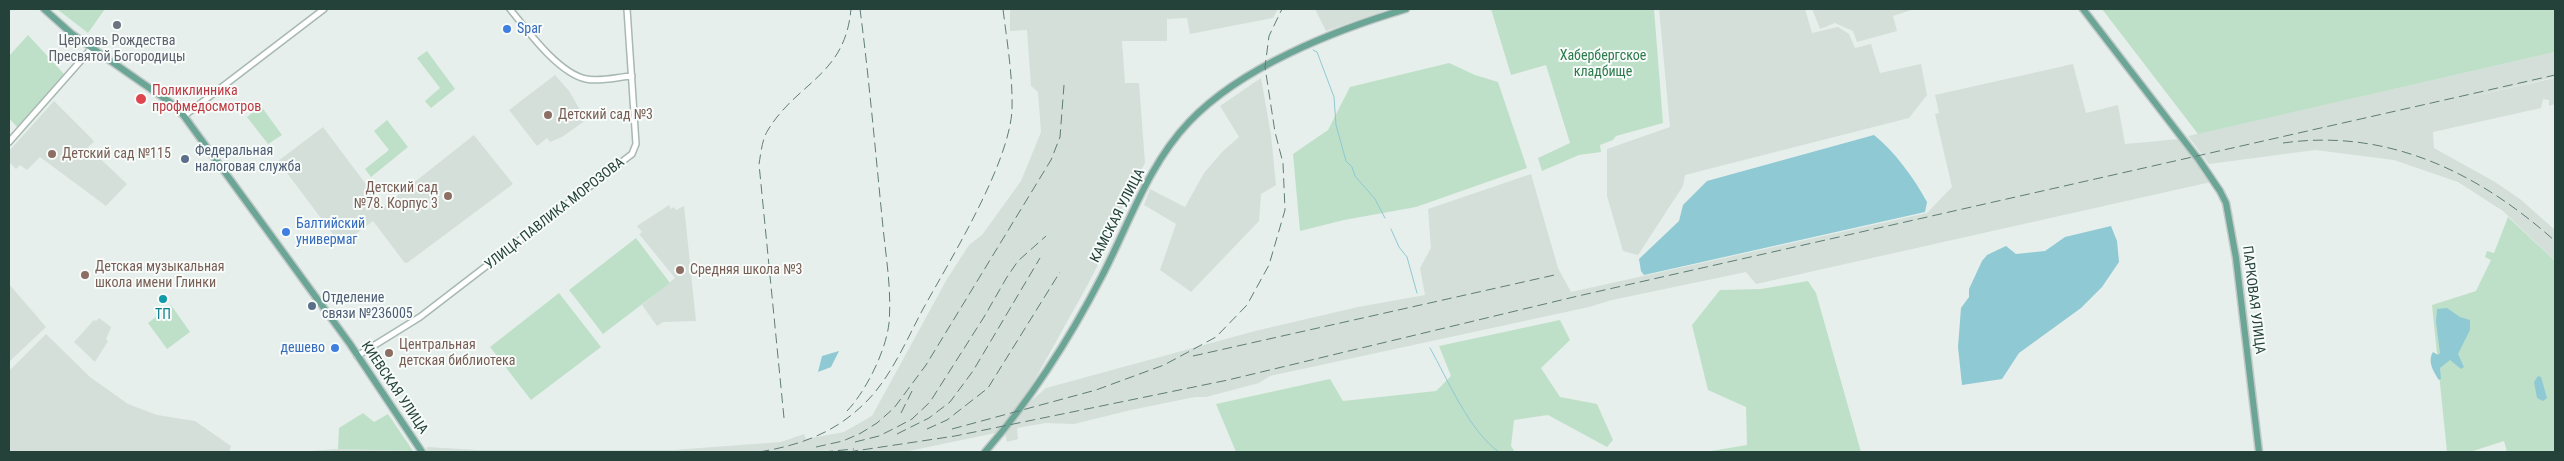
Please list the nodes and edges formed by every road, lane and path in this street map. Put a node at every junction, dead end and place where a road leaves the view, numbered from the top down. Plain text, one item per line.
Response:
1 (44, 9) edge
2 (324, 9) edge
3 (510, 9) edge
4 (627, 9) edge
5 (1406, 9) edge
6 (2083, 9) edge
7 (92, 48) junction
8 (632, 76) junction
9 (184, 116) junction
10 (9, 142) edge
11 (357, 356) junction
12 (422, 452) edge
13 (985, 452) edge
14 (2260, 452) edge

1 - 7 main road, КИЕВСКАЯ УЛИЦА
2 - 9 street
3 - 8 street
4 - 8 street, УЛИЦА ПАВЛИКА МОРОЗОВА
5 - 13 main road, КАМСКАЯ УЛИЦА
6 - 14 main road, ПАРКОВАЯ УЛИЦА
7 - 9 main road, КИЕВСКАЯ УЛИЦА
7 - 10 street
8 - 11 street, УЛИЦА ПАВЛИКА МОРОЗОВА
9 - 11 main road, КИЕВСКАЯ УЛИЦА
11 - 12 main road, КИЕВСКАЯ УЛИЦА

